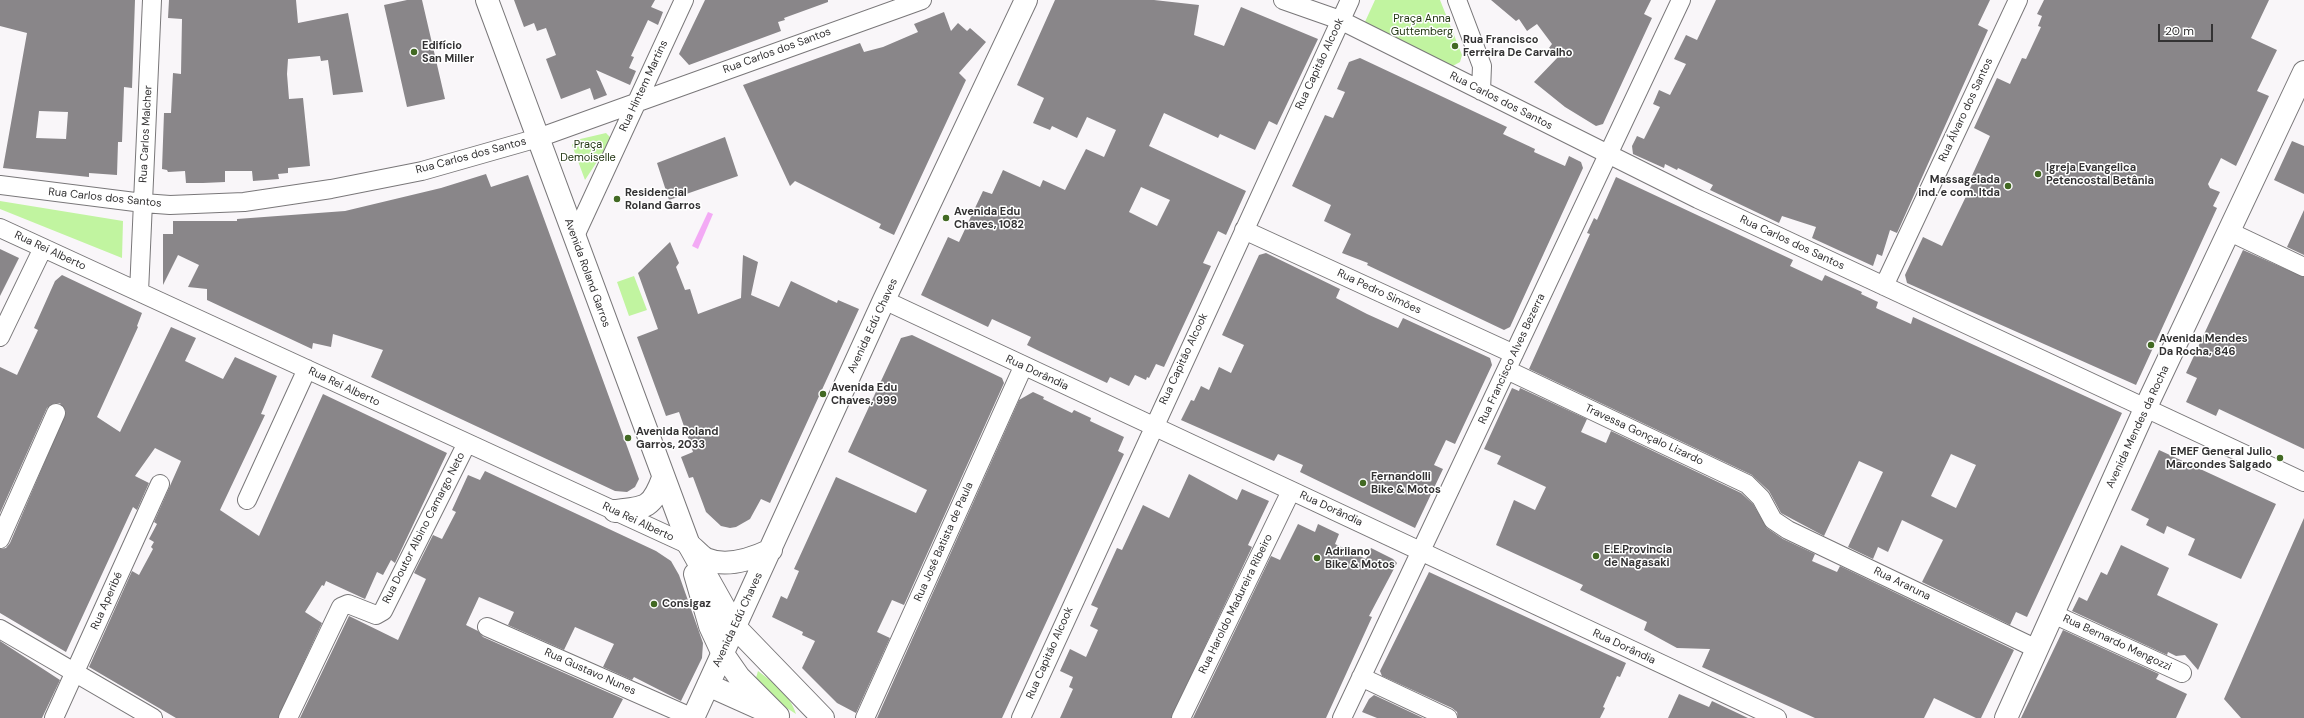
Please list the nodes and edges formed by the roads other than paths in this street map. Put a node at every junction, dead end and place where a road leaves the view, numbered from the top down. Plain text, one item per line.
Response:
1 (152, 0) edge
2 (487, 0) edge
3 (684, 0) edge
4 (922, 0) edge
5 (1026, 0) edge
6 (1283, 0) edge
7 (1350, 0) edge
8 (1457, 0) edge
9 (1681, 0) edge
10 (2018, 0) edge
11 (1340, 20) junction
12 (2304, 72) edge
13 (1481, 91) junction
14 (638, 101) junction
15 (538, 138) junction
16 (1608, 155) junction
17 (0, 185) edge
18 (143, 203) junction
19 (0, 228) edge
20 (1244, 230) junction
21 (2230, 232) junction
22 (574, 238) junction
23 (43, 248) junction
24 (2304, 267) edge
25 (1884, 286) junction
26 (139, 292) junction
27 (884, 300) junction
28 (0, 337) edge
29 (1511, 362) junction
30 (1023, 367) junction
31 (306, 369) junction
32 (2145, 409) junction
33 (56, 413) dead end
34 (1153, 426) junction
35 (467, 443) junction
36 (664, 478) junction
37 (2304, 482) edge
38 (160, 484) dead end
39 (1291, 491) junction
40 (247, 500) dead end
41 (615, 512) junction
42 (1770, 515) joint
43 (0, 539) edge
44 (689, 545) junction
45 (771, 550) junction
46 (1421, 552) junction
47 (2053, 614) junction
48 (487, 627) dead end
49 (735, 627) junction
50 (0, 629) edge
51 (2037, 649) junction
52 (723, 654) junction
53 (75, 673) junction
54 (2182, 673) dead end
55 (1361, 677) junction
56 (708, 685) junction
57 (780, 717) edge
58 (54, 718) edge
59 (153, 718) edge
60 (288, 718) edge
61 (693, 718) edge
62 (823, 718) edge
63 (865, 718) edge
64 (1021, 718) edge
65 (1181, 718) edge
66 (1342, 718) edge
67 (1448, 718) edge
68 (1777, 718) edge
69 (2006, 718) edge

1 - 18 street, Rua Carlos Malcher
2 - 15 street, Avenida Roland Garros
3 - 14 street, Rua Hintem Martins
4 - 14 street, Rua Carlos dos Santos
5 - 27 street, Avenida Edú Chaves
6 - 11 street, Rua Carlos dos Santos
7 - 11 street, Rua Capitão Alcook
8 - 13 street
9 - 16 street, Rua Francisco Alves Bezerra
10 - 25 street, Rua Álvaro dos Santos
11 - 13 street, Rua Carlos dos Santos
11 - 20 street, Rua Capitão Alcook
12 - 21 street, Avenida Mendes da Rocha
13 - 16 street, Rua Carlos dos Santos
14 - 15 street, Rua Carlos dos Santos
14 - 22 street, Rua Hintem Martins
15 - 18 street, Rua Carlos dos Santos
15 - 22 street, Avenida Roland Garros
16 - 25 street, Rua Carlos dos Santos
16 - 29 street, Rua Francisco Alves Bezerra
17 - 18 street, Rua Carlos dos Santos
18 - 26 street, Rua Carlos Malcher
19 - 23 street, Rua Rei Alberto
20 - 29 street, Rua Pedro Simões
20 - 34 street, Rua Capitão Alcook
21 - 24 street
21 - 32 street, Avenida Mendes da Rocha
22 - 36 street, Avenida Roland Garros
23 - 26 street, Rua Rei Alberto
23 - 28 street
25 - 32 street, Rua Carlos dos Santos
26 - 31 street, Rua Rei Alberto
27 - 30 street, Rua Dorândia
27 - 45 street, Avenida Edú Chaves
29 - 42 street, Travessa Gonçalo Lizardo
29 - 46 street, Rua Francisco Alves Bezerra
30 - 34 street, Rua Dorândia
30 - 63 street, Rua José Batista de Paula
31 - 35 street, Rua Rei Alberto
31 - 40 street
32 - 37 street, Rua Carlos dos Santos
32 - 47 street, Avenida Mendes da Rocha
33 - 43 street
34 - 39 street, Rua Dorândia
34 - 64 street, Rua Capitão Alcook
35 - 41 street, Rua Rei Alberto
35 - 60 street, Rua Doutor Albino Camargo Neto
36 - 41 street
36 - 44 street, Avenida Roland Garros
38 - 53 street, Rua Aperibé
39 - 46 street, Rua Dorândia
39 - 65 street, Rua Haroldo Madureira Ribeiro
41 - 44 street, Rua Rei Alberto
42 - 51 street, Rua Araruna
44 - 45 street
44 - 49 street, Avenida Roland Garros
44 - 52 street, Avenida Roland Garros
45 - 49 street, Avenida Edú Chaves
46 - 55 street, Rua Francisco Alves Bezerra
46 - 68 street, Rua Dorândia
47 - 51 street, Avenida Mendes da Rocha
47 - 54 street, Rua Bernardo Mengozzi
48 - 61 street, Rua Gustavo Nunes
49 - 52 street, Avenida Edú Chaves
49 - 62 street, Avenida Roland Garros
50 - 53 street
51 - 69 street, Avenida Mendes da Rocha
52 - 56 street, Avenida Edú Chaves
52 - 57 street, Avenida Roland Garros
53 - 58 street, Rua Aperibé
53 - 59 street
55 - 66 street, Rua Francisco Alves Bezerra
55 - 67 street
56 - 57 street
56 - 61 street, Avenida Edú Chaves

